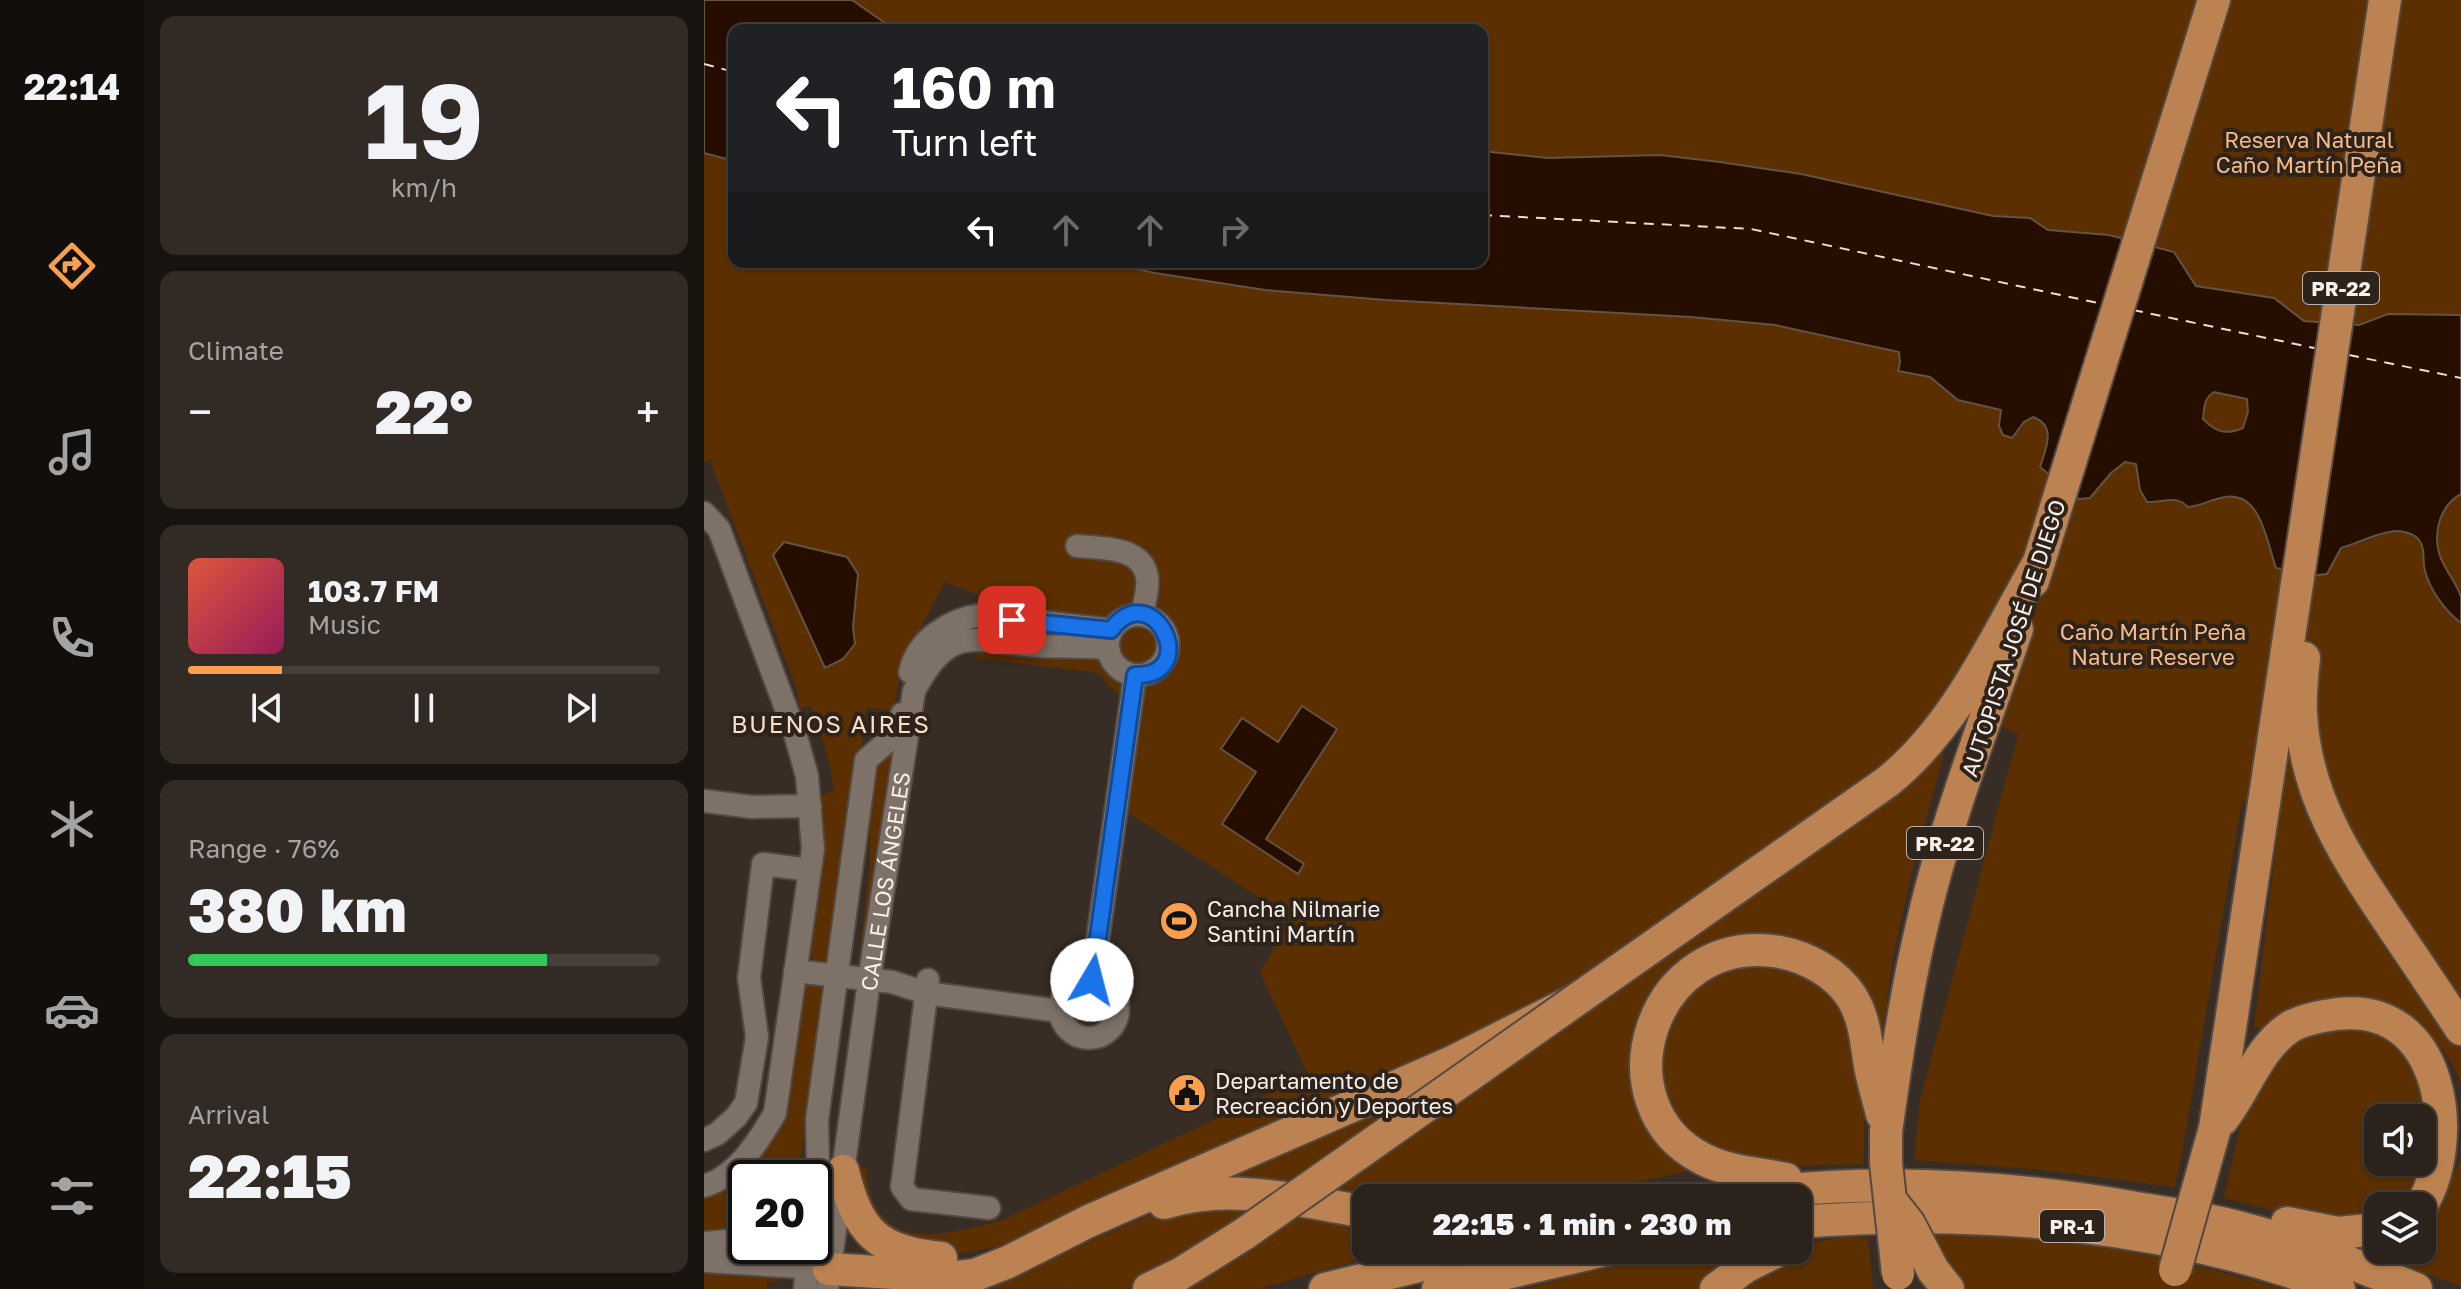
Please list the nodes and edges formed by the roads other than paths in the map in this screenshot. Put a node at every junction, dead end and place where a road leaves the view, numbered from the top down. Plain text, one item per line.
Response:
1 (2214, 0) edge
2 (2385, 0) edge
3 (705, 515) edge
4 (1077, 546) dead end
5 (2041, 556) junction
6 (2297, 575) junction
7 (1142, 615) junction
8 (1110, 641) junction
9 (1135, 675) junction
10 (704, 801) edge
11 (810, 806) junction
12 (810, 870) junction
13 (795, 971) junction
14 (838, 976) junction
15 (1092, 980) junction
16 (880, 982) junction
17 (927, 987) junction
18 (1579, 998) junction
19 (1060, 1006) junction
20 (2461, 1029) edge
21 (817, 1120) junction
22 (2215, 1128) junction
23 (1886, 1132) junction
24 (704, 1140) edge
25 (807, 1160) edge
26 (818, 1160) edge
27 (843, 1171) junction
28 (1796, 1184) edge
29 (704, 1186) edge
30 (1812, 1188) edge
31 (2434, 1192) edge
32 (1890, 1200) junction
33 (989, 1208) dead end
34 (1352, 1210) edge
35 (1861, 1217) junction
36 (1812, 1221) edge
37 (2237, 1227) junction
38 (2364, 1230) edge
39 (1812, 1235) edge
40 (728, 1241) edge
41 (704, 1243) edge
42 (704, 1261) edge
43 (1008, 1262) junction
44 (1427, 1264) edge
45 (1545, 1264) edge
46 (1751, 1264) edge
47 (815, 1272) edge
48 (1940, 1279) edge
49 (1900, 1282) edge
50 (2170, 1283) edge
51 (1149, 1289) edge
52 (1325, 1289) edge
53 (1438, 1289) edge
54 (1716, 1289) edge
55 (2339, 1289) edge
56 (2416, 1289) edge

1 - 5 highway, AUTOPISTA JOSÉ DE DIEGO / PR-22
2 - 6 highway, PR-22
3 - 11 street
4 - 7 street
5 - 18 highway
5 - 23 highway, AUTOPISTA JOSÉ DE DIEGO / PR-22
6 - 20 highway
6 - 22 highway, PR-22
7 - 8 street
7 - 9 street
8 - 9 street
8 - 14 street, CALLE LOS ÁNGELES
8 - 16 street, CALLE LOS ÁNGELES
9 - 15 street
10 - 11 street
11 - 12 street
12 - 13 street
12 - 24 street
13 - 14 street
13 - 29 street
14 - 16 street
14 - 21 street, CALLE LOS ÁNGELES
15 - 19 street
15 - 19 street
16 - 17 street
16 - 27 street, CALLE LOS ÁNGELES
17 - 19 street
17 - 33 street
18 - 43 highway, bridge
18 - 51 highway, bridge
21 - 25 street
21 - 26 street, CALLE LOS ÁNGELES
22 - 31 highway
22 - 50 highway, PR-22, bridge
23 - 28 highway
23 - 32 highway, AUTOPISTA JOSÉ DE DIEGO / PR-22, bridge
27 - 43 highway
27 - 47 street, CALLE LOS ÁNGELES
30 - 37 highway, PR-1
32 - 48 highway, bridge
32 - 49 highway, AUTOPISTA JOSÉ DE DIEGO / PR-22, bridge
34 - 43 highway
35 - 36 highway, PR-1
35 - 39 highway
35 - 55 highway, PR-1
37 - 38 highway
37 - 56 highway, PR-1
40 - 41 street
42 - 47 street
43 - 47 highway
44 - 52 highway
45 - 53 highway
46 - 54 highway

